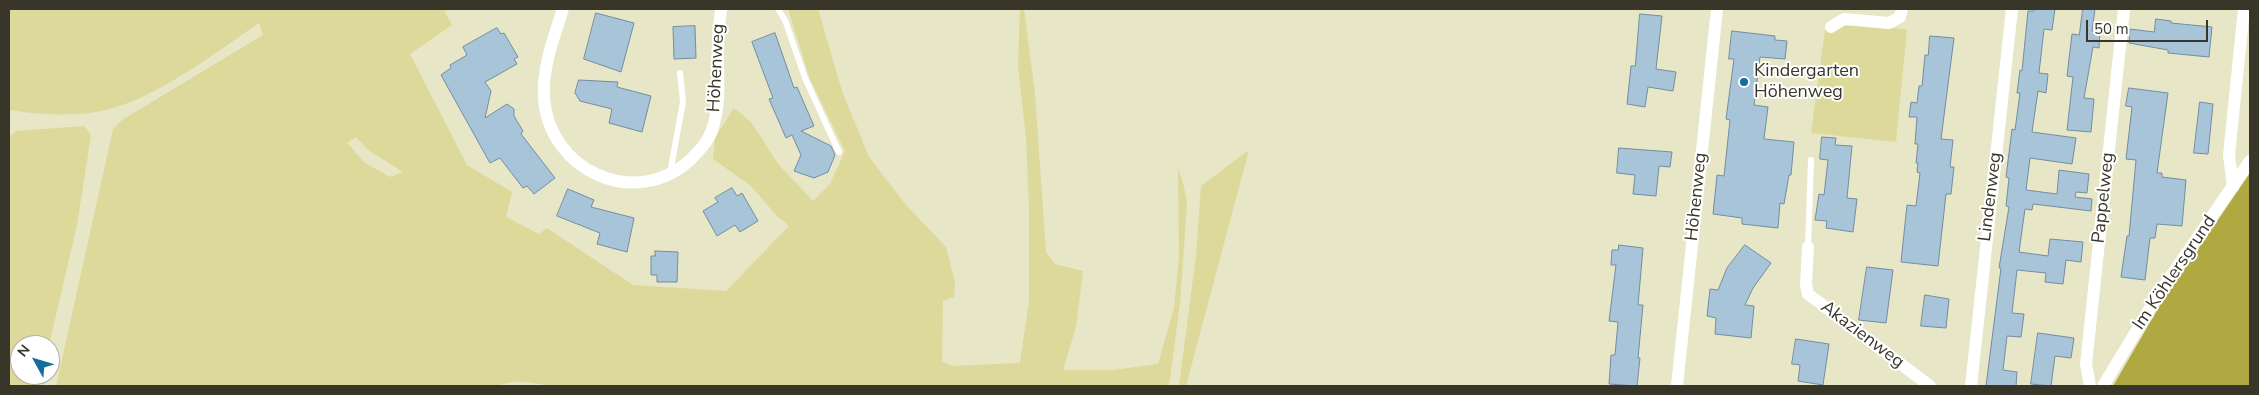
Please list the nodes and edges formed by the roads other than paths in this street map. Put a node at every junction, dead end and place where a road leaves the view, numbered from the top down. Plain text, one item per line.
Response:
1 (563, 9) edge
2 (720, 9) edge
3 (778, 9) edge
4 (1717, 9) edge
5 (1902, 9) edge
6 (2012, 9) edge
7 (2124, 9) edge
8 (2244, 9) edge
9 (1831, 27) dead end
10 (680, 73) dead end
11 (839, 152) dead end
12 (1811, 160) dead end
13 (2250, 161) edge
14 (670, 174) junction
15 (2233, 186) junction
16 (1808, 247) joint
17 (1677, 386) edge
18 (1930, 386) edge
19 (1972, 386) edge
20 (2090, 386) edge
21 (2103, 386) edge

1 - 14 street, Höhenweg
2 - 14 street, Höhenweg
3 - 11 lane
4 - 17 street, Höhenweg
5 - 9 street
6 - 19 street, Lindenweg
7 - 20 street, Pappelweg
8 - 15 street
10 - 14 lane
12 - 16 lane
13 - 15 street, Im Köhlersgrund
15 - 21 street, Im Köhlersgrund
16 - 18 street, Akazienweg

